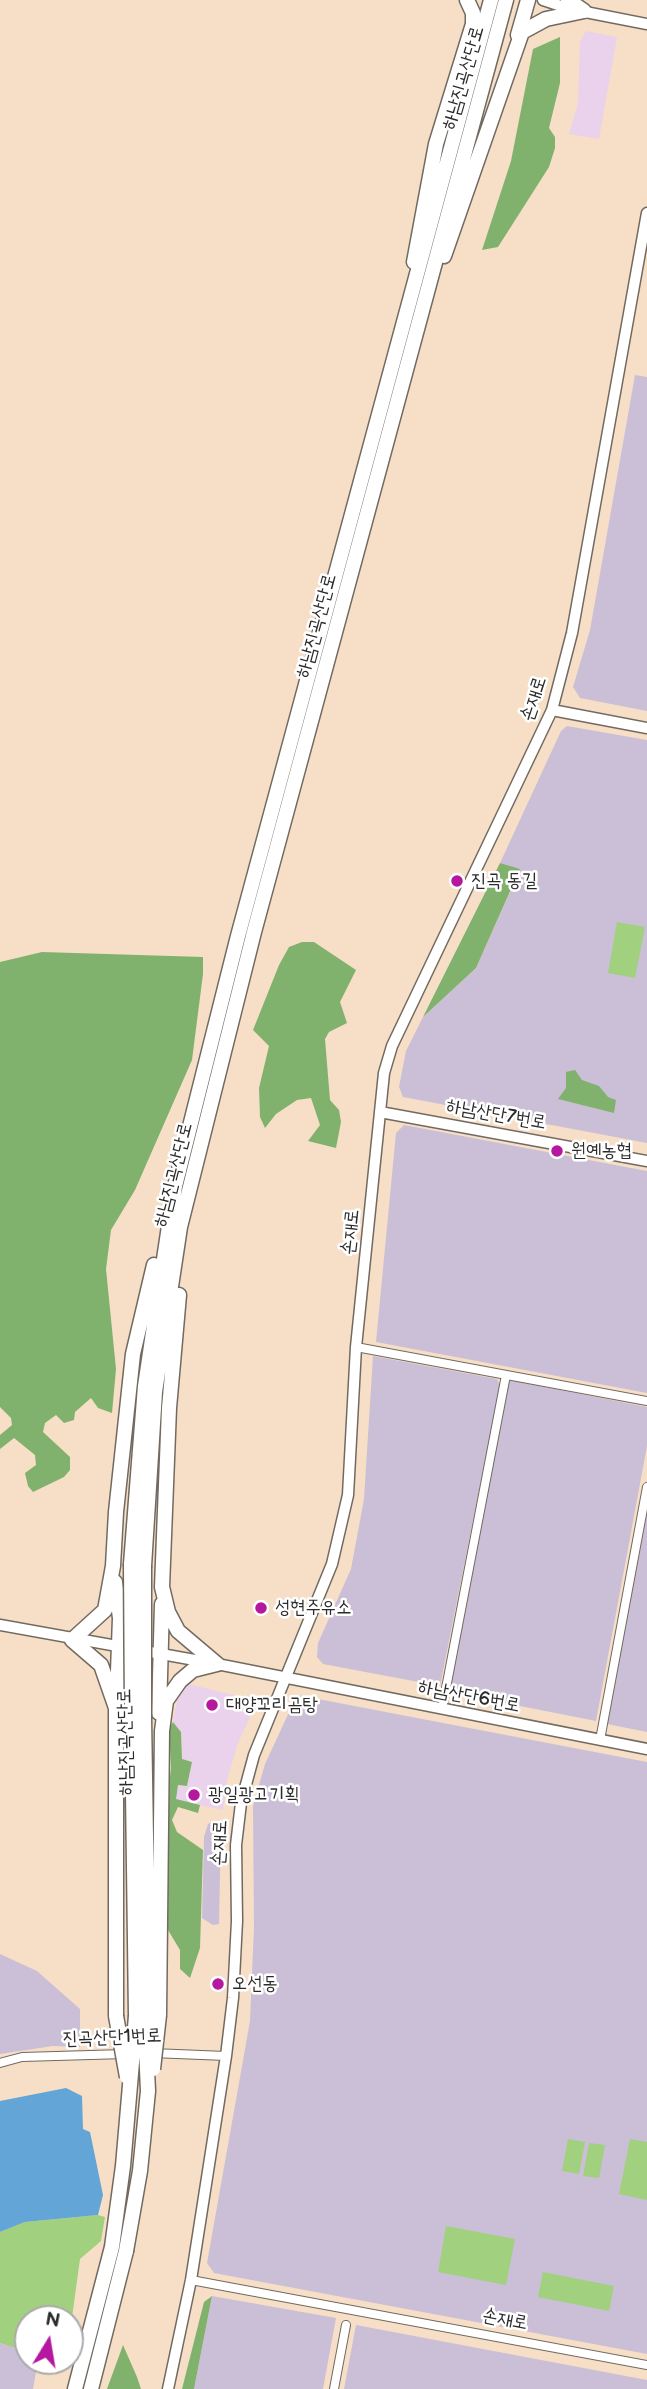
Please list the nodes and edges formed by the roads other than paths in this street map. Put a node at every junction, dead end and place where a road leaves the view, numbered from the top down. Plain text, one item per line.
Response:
1 (467, 0) edge
2 (477, 0) edge
3 (491, 0) edge
4 (506, 0) edge
5 (528, 0) edge
6 (543, 0) edge
7 (568, 0) edge
8 (584, 11) junction
9 (473, 24) junction
10 (647, 24) edge
11 (484, 54) junction
12 (514, 54) junction
13 (647, 213) edge
14 (407, 345) junction
15 (552, 710) junction
16 (304, 721) junction
17 (647, 728) edge
18 (380, 1112) junction
19 (647, 1161) edge
20 (175, 1186) junction
21 (191, 1186) junction
22 (356, 1347) junction
23 (506, 1375) junction
24 (647, 1401) edge
25 (647, 1487) edge
26 (137, 1565) junction
27 (113, 1566) junction
28 (162, 1587) junction
29 (0, 1625) edge
30 (72, 1640) junction
31 (119, 1648) junction
32 (162, 1656) junction
33 (217, 1664) junction
34 (285, 1679) junction
35 (116, 1708) junction
36 (442, 1709) junction
37 (162, 1731) junction
38 (600, 1740) junction
39 (647, 1749) edge
40 (148, 2015) junction
41 (226, 2056) junction
42 (0, 2063) edge
43 (129, 2089) junction
44 (119, 2249) junction
45 (191, 2280) junction
46 (346, 2325) dead end
47 (647, 2365) edge
48 (75, 2389) edge
49 (91, 2389) edge
50 (168, 2389) edge
51 (334, 2389) edge

1 - 9 highway
2 - 9 highway
3 - 11 highway, 하남진곡산단로
4 - 11 highway, 하남진곡산단로
5 - 12 highway
6 - 8 main road
7 - 8 highway
8 - 10 main road
8 - 12 highway
9 - 14 highway
11 - 14 highway
12 - 14 highway
13 - 15 main road, 손재로
14 - 16 highway, 하남진곡산단로
15 - 17 main road
15 - 18 main road, 손재로
16 - 20 highway, 하남진곡산단로
16 - 21 highway, 하남진곡산단로
18 - 19 main road, 하남산단7번로
18 - 22 main road, 손재로
20 - 26 highway, 하남진곡산단로
20 - 27 highway
21 - 26 highway, 하남진곡산단로
21 - 28 highway
22 - 23 street
22 - 34 main road, 손재로
23 - 24 street
23 - 36 street
25 - 38 street
26 - 40 highway, 하남진곡산단로, bridge
27 - 30 highway
27 - 31 highway
28 - 32 highway
28 - 33 highway
29 - 30 main road, 하남산단6번로
30 - 31 main road, 하남산단6번로
30 - 35 highway
31 - 32 main road, 하남산단6번로
31 - 35 highway
32 - 33 main road, 하남산단6번로
32 - 37 highway
33 - 34 main road, 하남산단6번로
33 - 37 highway
34 - 36 main road, 하남산단6번로
34 - 41 main road, 손재로
35 - 43 highway, bridge
36 - 38 main road, 하남산단6번로
37 - 40 highway
38 - 39 main road, 하남산단6번로
40 - 43 highway, 하남진곡산단로, bridge
40 - 44 highway, 하남진곡산단로, bridge
41 - 42 street, 진곡산단1번로
41 - 45 main road, 손재로
43 - 44 highway, 하남진곡산단로, bridge
44 - 48 highway, 하남진곡산단로
44 - 49 highway, 하남진곡산단로
45 - 47 street, 손재로
45 - 50 main road, 손재로
46 - 51 street

